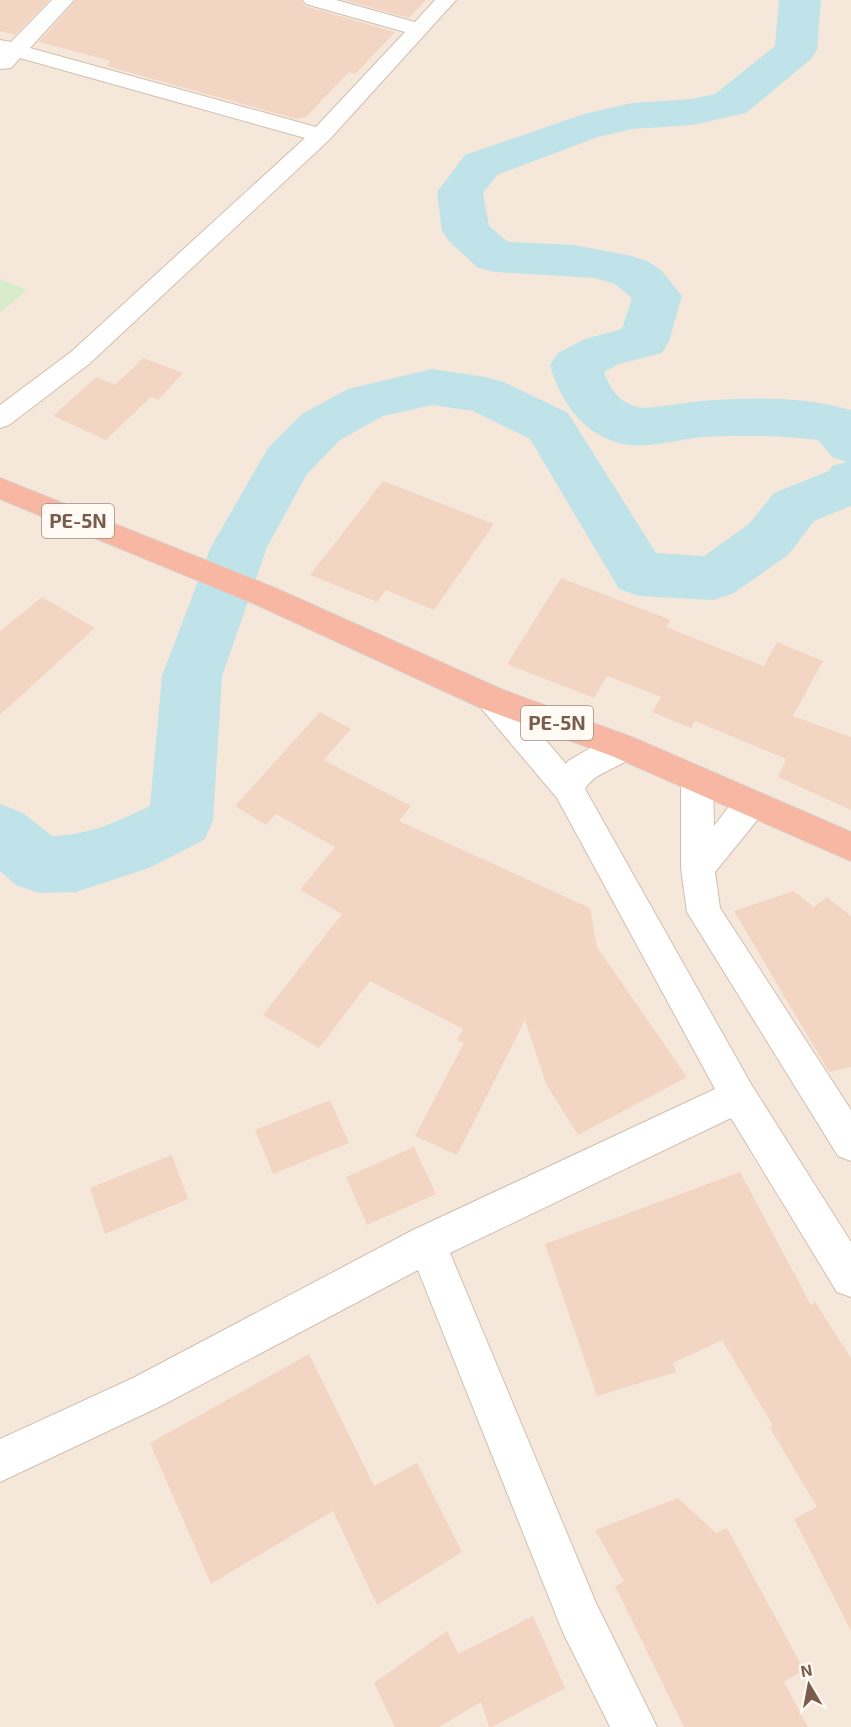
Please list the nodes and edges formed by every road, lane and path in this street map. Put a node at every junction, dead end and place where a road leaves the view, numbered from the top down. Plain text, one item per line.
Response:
1 (64, 0) edge
2 (313, 0) edge
3 (446, 0) edge
4 (418, 29) junction
5 (5, 54) edge
6 (321, 135) junction
7 (0, 419) edge
8 (0, 488) edge
9 (492, 699) junction
10 (623, 747) junction
11 (697, 780) junction
12 (568, 789) junction
13 (752, 804) junction
14 (851, 847) edge
15 (698, 868) junction
16 (738, 1096) junction
17 (851, 1143) edge
18 (427, 1244) junction
19 (851, 1278) edge
20 (0, 1461) edge
21 (634, 1727) edge

1 - 5 street
2 - 4 street
3 - 4 street
4 - 6 street
5 - 6 street
6 - 7 street
8 - 9 highway, PE-5N
9 - 10 highway, PE-5N
9 - 12 street
10 - 11 highway, PE-5N
10 - 12 street
11 - 13 highway, PE-5N
11 - 15 street
12 - 16 street
13 - 14 highway, PE-5N
13 - 15 street
15 - 17 street
16 - 18 street
16 - 19 street
18 - 20 street
18 - 21 street

